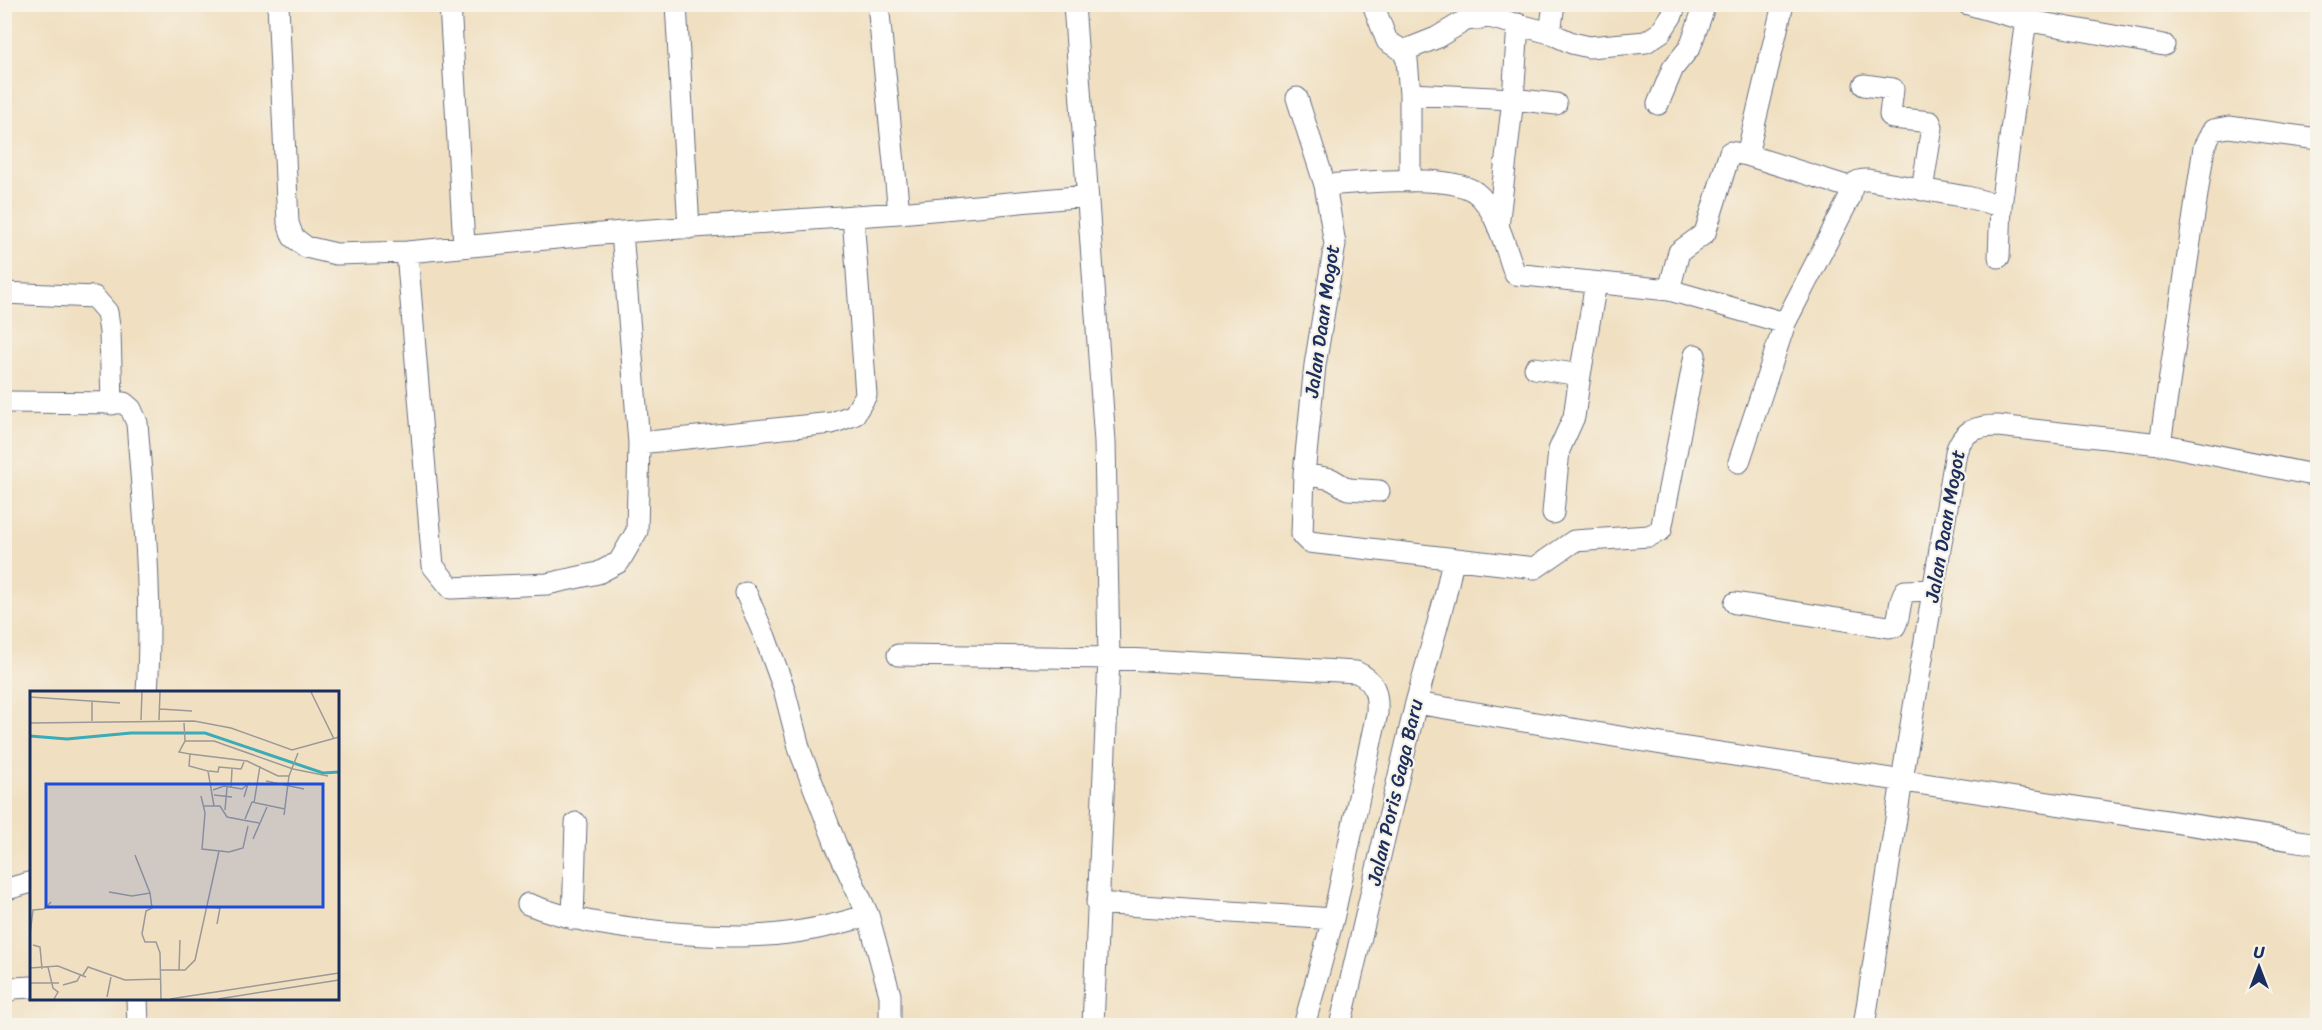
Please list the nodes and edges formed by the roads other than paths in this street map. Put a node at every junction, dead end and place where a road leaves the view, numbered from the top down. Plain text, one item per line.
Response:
1 (278, 4) edge
2 (450, 4) edge
3 (676, 4) edge
4 (878, 4) edge
5 (1074, 4) edge
6 (1373, 4) edge
7 (1554, 4) edge
8 (1676, 4) edge
9 (1700, 4) edge
10 (1783, 4) edge
11 (1968, 4) edge
12 (2026, 12) edge
13 (1518, 24) junction
14 (1550, 33) junction
15 (2164, 45) dead end
16 (1403, 51) junction
17 (1864, 85) dead end
18 (1410, 94) junction
19 (1297, 98) dead end
20 (1513, 99) junction
21 (1556, 104) dead end
22 (1658, 104) dead end
23 (2318, 138) edge
24 (1747, 156) junction
25 (1410, 181) junction
26 (1325, 185) junction
27 (1852, 188) junction
28 (1922, 190) junction
29 (1087, 196) junction
30 (2001, 206) junction
31 (898, 213) junction
32 (853, 216) junction
33 (689, 228) junction
34 (1498, 229) junction
35 (622, 232) junction
36 (465, 246) junction
37 (407, 252) junction
38 (1999, 257) dead end
39 (1596, 283) junction
40 (1669, 290) junction
41 (4, 293) edge
42 (1785, 323) junction
43 (1695, 355) dead end
44 (1535, 368) dead end
45 (1580, 375) junction
46 (4, 402) edge
47 (112, 404) junction
48 (639, 443) junction
49 (2160, 444) junction
50 (1739, 462) dead end
51 (2315, 469) edge
52 (1304, 474) junction
53 (1379, 491) dead end
54 (1553, 513) dead end
55 (1453, 560) junction
56 (1933, 590) junction
57 (746, 593) dead end
58 (1735, 603) dead end
59 (898, 655) dead end
60 (1108, 658) junction
61 (147, 691) edge
62 (1416, 703) junction
63 (1902, 780) junction
64 (576, 823) dead end
65 (2318, 844) edge
66 (30, 883) edge
67 (4, 890) edge
68 (1097, 903) junction
69 (528, 904) dead end
70 (868, 915) junction
71 (573, 919) junction
72 (1333, 919) junction
73 (30, 987) edge
74 (4, 994) edge
75 (138, 1000) edge
76 (138, 1026) edge
77 (890, 1026) edge
78 (1093, 1026) edge
79 (1304, 1026) edge
80 (1340, 1026) edge
81 (1864, 1026) edge

1 - 37 street
2 - 36 street
3 - 33 street
4 - 31 street
5 - 29 street
6 - 16 street
7 - 14 street
8 - 14 street
9 - 22 street
10 - 24 street
11 - 12 street
12 - 15 street
12 - 30 street
13 - 14 street
13 - 16 street
13 - 20 street
16 - 18 street
17 - 28 street
18 - 20 street
18 - 25 street
19 - 26 street, Jalan Daan Mogot
20 - 21 street
20 - 34 street
23 - 49 street
24 - 27 street
24 - 40 street
25 - 26 street
25 - 34 street
26 - 52 street, Jalan Daan Mogot
27 - 28 street
27 - 42 street
28 - 30 street
29 - 31 street
29 - 60 street
30 - 38 street
31 - 32 street
32 - 33 street
32 - 48 street
33 - 35 street
34 - 39 street
35 - 36 street
35 - 48 street
36 - 37 street
37 - 48 street
39 - 40 street
39 - 45 street
40 - 42 street
41 - 47 street
42 - 50 street
43 - 55 street, Jalan Daan Mogot
44 - 45 street
45 - 54 street
46 - 47 street
47 - 61 street
49 - 51 street, Jalan Daan Mogot
49 - 56 street, Jalan Daan Mogot
52 - 53 street
52 - 55 street, Jalan Daan Mogot
55 - 62 street, Jalan Poris Gaga Baru
56 - 58 street
56 - 63 street, Jalan Daan Mogot
57 - 70 street
59 - 60 street
60 - 68 street
60 - 72 street
62 - 63 street
62 - 80 street, Jalan Poris Gaga Baru
63 - 65 street
63 - 81 street, Jalan Daan Mogot
64 - 71 street
66 - 67 street
68 - 72 street
68 - 78 street
69 - 71 street
70 - 71 street
70 - 77 street
72 - 79 street
73 - 74 street
75 - 76 street

